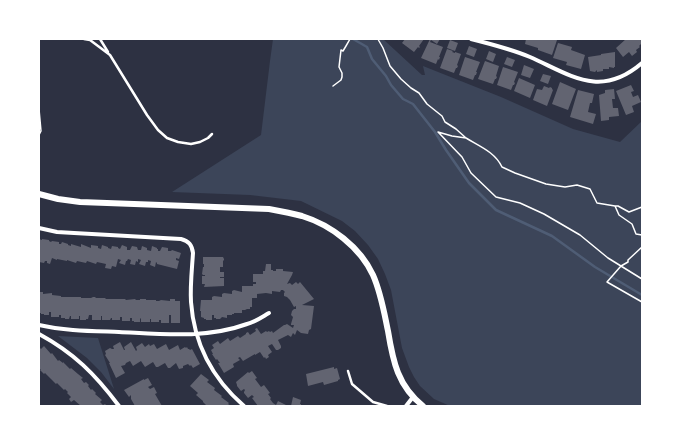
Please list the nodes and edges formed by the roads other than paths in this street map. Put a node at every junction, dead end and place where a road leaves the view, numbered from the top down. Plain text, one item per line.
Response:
1 (84, 39) edge
2 (100, 39) edge
3 (471, 39) edge
4 (110, 55) junction
5 (642, 63) edge
6 (212, 134) dead end
7 (39, 194) edge
8 (39, 228) edge
9 (269, 313) dead end
10 (39, 326) edge
11 (197, 333) junction
12 (39, 334) edge
13 (348, 371) dead end
14 (414, 397) junction
15 (119, 406) edge
16 (244, 406) edge
17 (387, 406) edge
18 (406, 406) edge
19 (423, 406) edge

1 - 4 lane
2 - 4 lane
3 - 5 street
4 - 6 lane
7 - 14 main road
8 - 11 street
9 - 11 street
10 - 11 street
11 - 16 street
12 - 15 street
13 - 17 lane
14 - 18 street
14 - 19 main road

